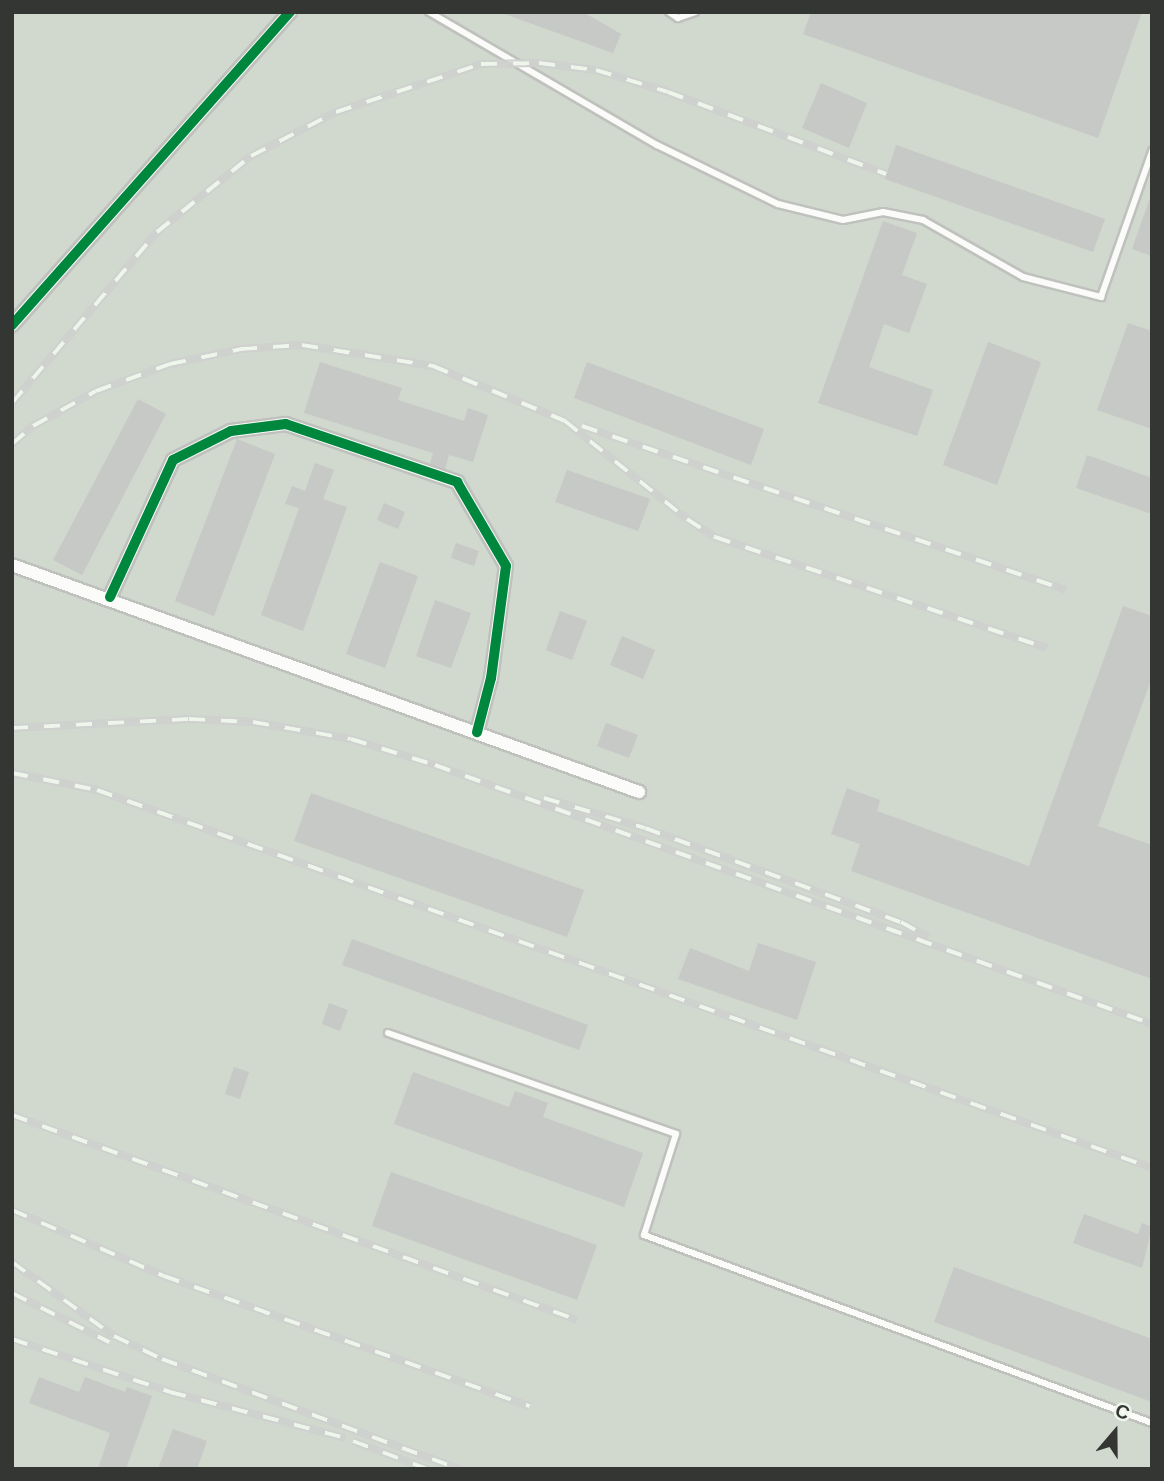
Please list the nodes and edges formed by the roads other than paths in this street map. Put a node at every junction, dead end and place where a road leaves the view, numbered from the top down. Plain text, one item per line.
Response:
1 (290, 12) edge
2 (429, 12) edge
3 (669, 12) edge
4 (695, 12) edge
5 (1152, 151) edge
6 (12, 325) edge
7 (12, 565) edge
8 (110, 597) junction
9 (477, 732) junction
10 (639, 792) dead end
11 (388, 1033) dead end
12 (1152, 1423) edge

1 - 6 street
2 - 5 lane
3 - 4 lane
7 - 8 street
8 - 9 street
8 - 9 street
9 - 10 street
11 - 12 lane

